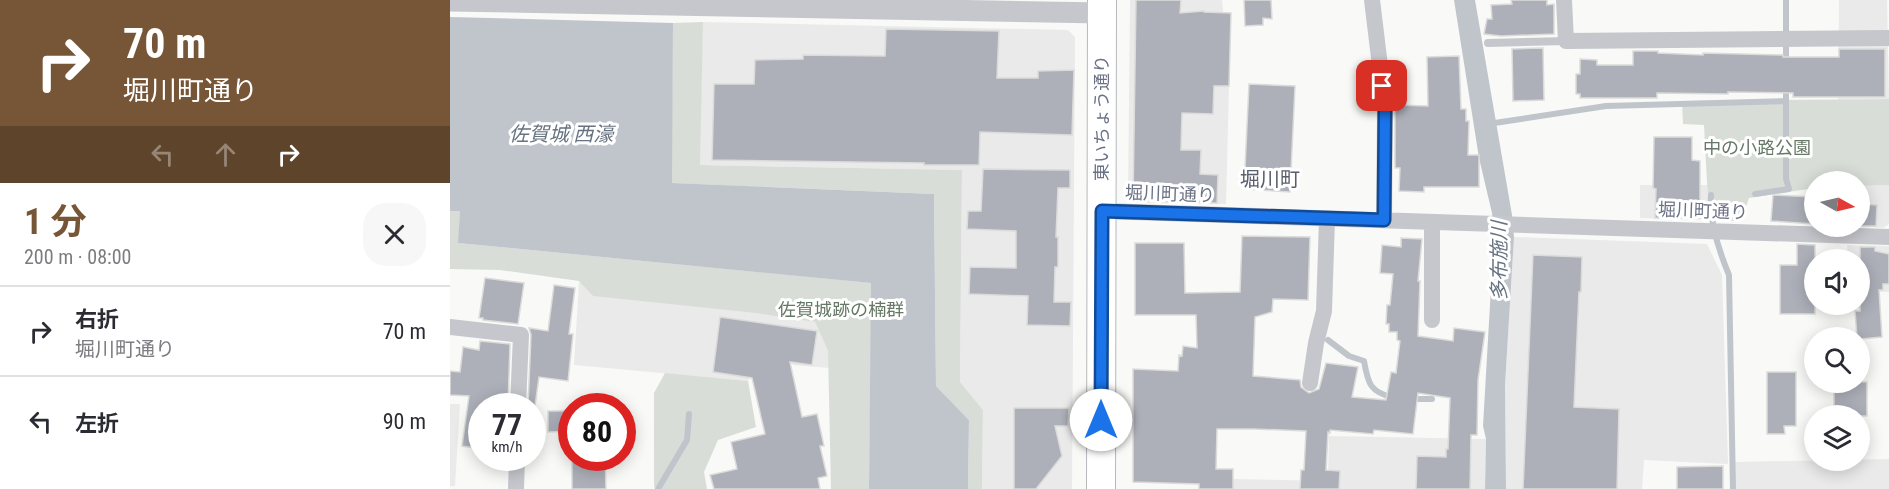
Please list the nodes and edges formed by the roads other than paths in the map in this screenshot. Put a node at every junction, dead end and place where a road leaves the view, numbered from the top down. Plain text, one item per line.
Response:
1 (1372, 0) edge
2 (1564, 0) edge
3 (450, 1) edge
4 (851, 4) edge
5 (920, 5) edge
6 (1102, 6) edge
7 (1889, 39) edge
8 (1566, 41) junction
9 (1488, 43) dead end
10 (1102, 211) junction
11 (1327, 219) junction
12 (1384, 220) junction
13 (1432, 222) junction
14 (1889, 237) edge
15 (1432, 320) dead end
16 (450, 327) edge
17 (1311, 383) dead end
18 (519, 393) edge
19 (517, 471) edge
20 (516, 489) edge
21 (1101, 489) edge

1 - 12 street
2 - 8 street
3 - 4 street
4 - 5 street
5 - 6 street
6 - 10 highway, 東いちょう通り
7 - 8 street
8 - 9 lane
10 - 11 street, 堀川町通り
10 - 21 highway, 東いちょう通り
11 - 12 street, 堀川町通り
11 - 17 street
12 - 13 street, 堀川町通り
13 - 14 street, 堀川町通り
13 - 15 street
16 - 18 street
19 - 20 street

